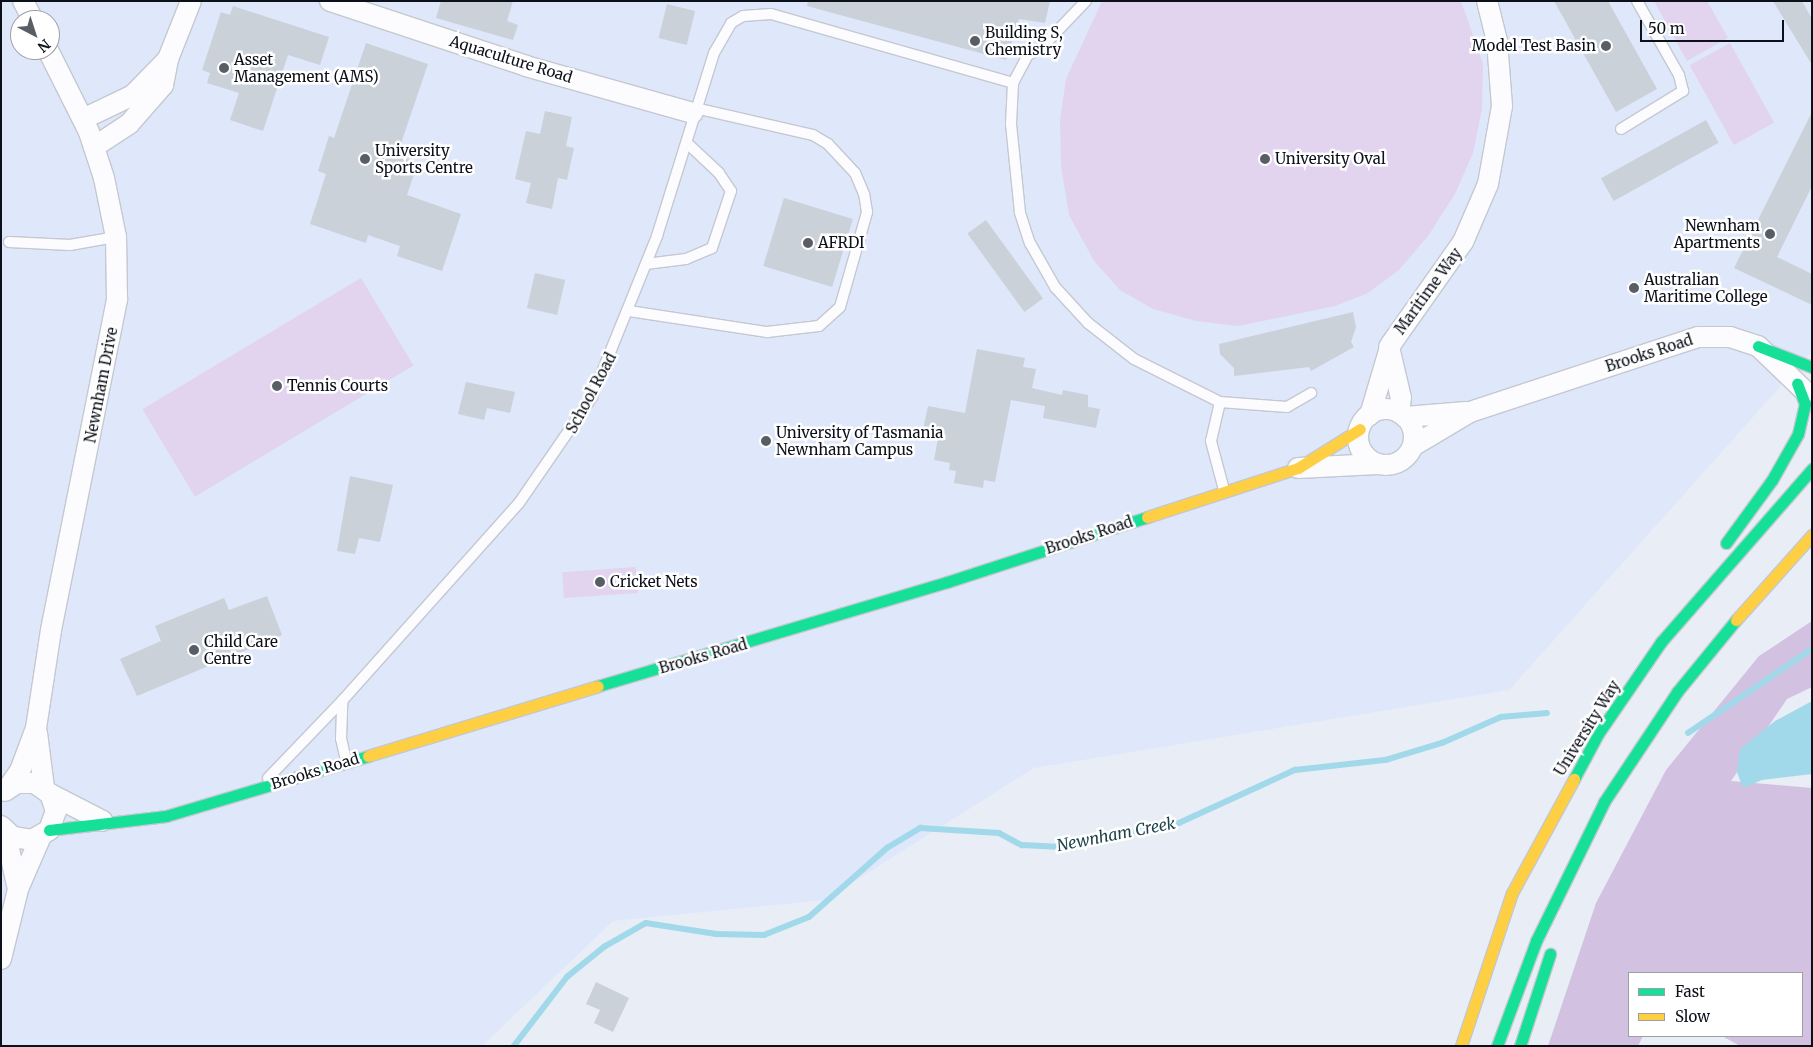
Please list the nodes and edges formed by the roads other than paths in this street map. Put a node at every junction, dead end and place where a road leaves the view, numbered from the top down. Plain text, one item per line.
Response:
1 (191, 1) edge
2 (330, 1) edge
3 (1086, 1) edge
4 (1487, 1) edge
5 (1637, 1) edge
6 (168, 59) junction
7 (53, 60) edge
8 (1013, 83) junction
9 (694, 110) junction
10 (83, 119) junction
11 (1622, 129) dead end
12 (687, 143) junction
13 (94, 147) junction
14 (116, 237) junction
15 (9, 242) dead end
16 (646, 264) junction
17 (629, 311) junction
18 (1758, 346) junction
19 (1387, 353) junction
20 (1812, 367) edge
21 (1804, 390) edge
22 (1311, 393) dead end
23 (1220, 402) junction
24 (1470, 412) junction
25 (1402, 415) junction
26 (1365, 422) junction
27 (1413, 446) junction
28 (1378, 464) junction
29 (1298, 468) junction
30 (1812, 469) edge
31 (1225, 491) junction
32 (1812, 536) edge
33 (1720, 552) dead end
34 (1709, 568) dead end
35 (1660, 642) junction
36 (342, 701) junction
37 (36, 728) junction
38 (1644, 739) junction
39 (347, 761) junction
40 (256, 789) junction
41 (47, 791) junction
42 (5, 792) edge
43 (103, 821) junction
44 (3, 828) edge
45 (45, 833) junction
46 (18, 889) junction
47 (1512, 893) junction
48 (1571, 899) dead end
49 (1554, 945) dead end
50 (1, 959) edge
51 (1476, 959) dead end
52 (1462, 1046) edge
53 (1497, 1046) edge
54 (1520, 1046) edge

1 - 6 street
2 - 9 street, Aquaculture Road
3 - 8 lane
4 - 19 street, Maritime Way
5 - 11 lane
6 - 10 street
6 - 13 street
7 - 10 street, Newnham Drive
8 - 9 lane, School Road
8 - 23 lane
9 - 12 lane, School Road
9 - 17 lane
10 - 13 street, Newnham Drive
12 - 16 lane, School Road
12 - 16 lane
13 - 14 street, Newnham Drive
14 - 15 lane
14 - 37 street, Newnham Drive
16 - 17 lane, School Road
17 - 36 lane, School Road
18 - 20 main road
18 - 21 street, Brooks Road
18 - 24 street, Brooks Road
19 - 25 street, Maritime Way
19 - 26 street, Maritime Way
21 - 33 main road
22 - 23 lane
23 - 31 lane
24 - 25 street, Brooks Road
24 - 27 street, Brooks Road
25 - 26 street
25 - 27 street
26 - 28 street
26 - 29 main road, Brooks Road
27 - 28 street
28 - 29 street, Brooks Road
29 - 31 main road, Brooks Road
30 - 35 main road, University Way
31 - 39 main road, Brooks Road
32 - 38 main road
34 - 35 main road
35 - 47 main road, University Way
36 - 39 lane
36 - 40 lane, School Road
37 - 41 street, Newnham Drive
37 - 42 street, Newnham Drive
38 - 48 main road
38 - 53 main road
39 - 40 main road, Brooks Road
40 - 43 main road, Brooks Road
41 - 42 street
41 - 43 street
41 - 45 street, Newnham Drive
43 - 45 main road, Brooks Road
44 - 45 street
44 - 46 street
45 - 46 street
46 - 50 street
47 - 51 main road
47 - 52 main road, University Way
49 - 54 main road

